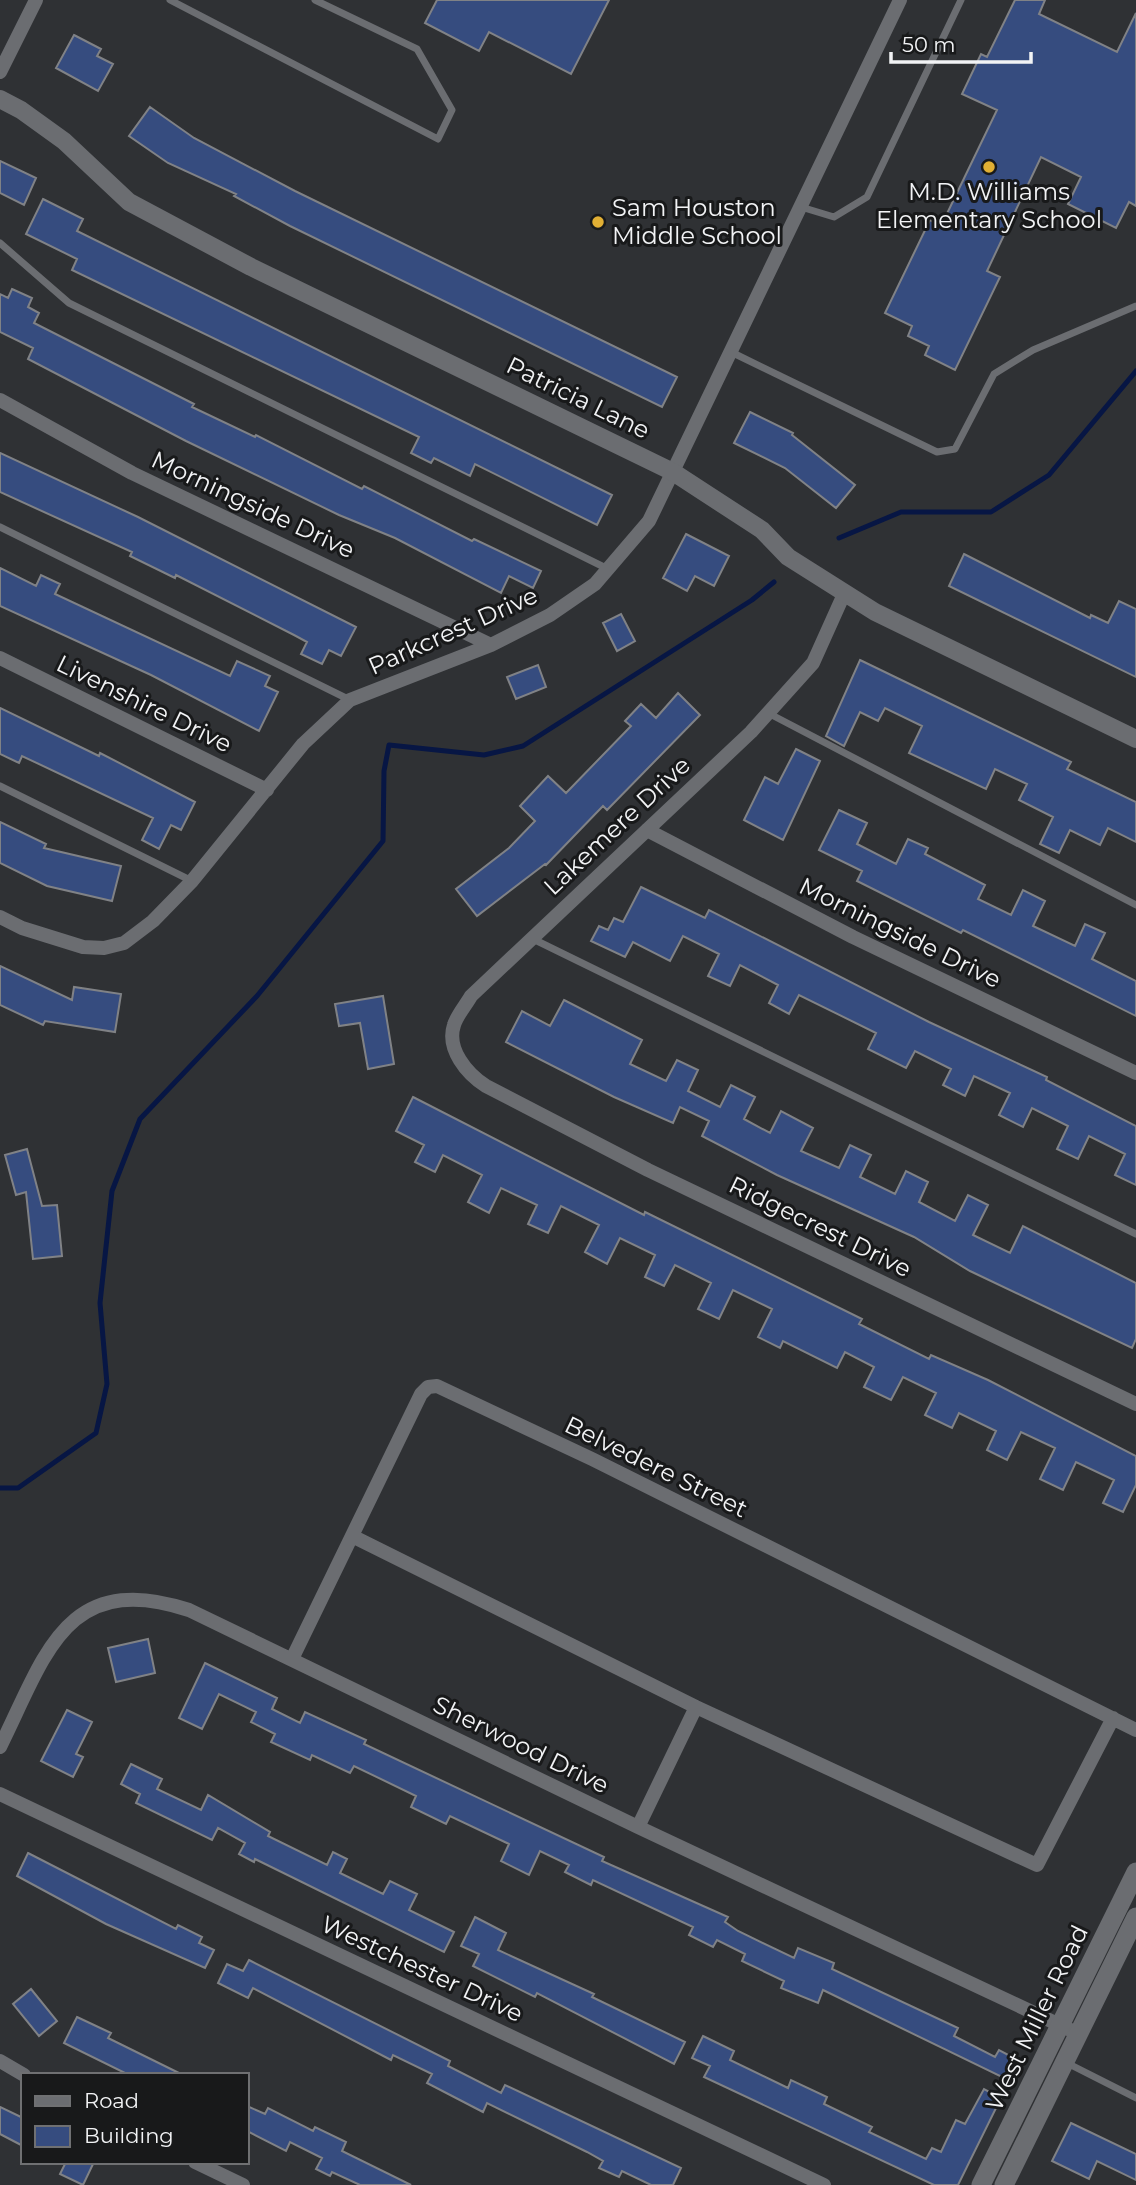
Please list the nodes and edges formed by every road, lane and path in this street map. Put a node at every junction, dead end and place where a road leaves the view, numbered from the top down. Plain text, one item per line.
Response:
1 (36, 0) edge
2 (170, 0) edge
3 (315, 0) edge
4 (900, 0) edge
5 (961, 0) edge
6 (0, 72) edge
7 (0, 99) edge
8 (800, 206) junction
9 (0, 243) edge
10 (1136, 306) edge
11 (731, 352) junction
12 (0, 400) edge
13 (673, 472) junction
14 (0, 527) edge
15 (608, 569) junction
16 (844, 594) junction
17 (491, 645) junction
18 (0, 658) edge
19 (351, 700) junction
20 (768, 713) junction
21 (1136, 739) edge
22 (0, 786) edge
23 (267, 790) junction
24 (647, 830) junction
25 (192, 881) junction
26 (1136, 905) edge
27 (0, 917) edge
28 (532, 938) junction
29 (1136, 1073) edge
30 (486, 1086) joint
31 (1136, 1234) edge
32 (1136, 1404) edge
33 (354, 1537) junction
34 (292, 1659) junction
35 (696, 1707) junction
36 (1113, 1718) junction
37 (1136, 1730) edge
38 (0, 1747) edge
39 (0, 1794) edge
40 (638, 1827) junction
41 (1136, 1872) edge
42 (1129, 1924) edge
43 (1070, 2029) junction
44 (0, 2061) edge
45 (1065, 2062) junction
46 (21, 2073) edge
47 (1136, 2098) edge
48 (199, 2164) edge
49 (243, 2185) edge
50 (824, 2185) edge
51 (981, 2185) edge
52 (1004, 2185) edge

1 - 6 street
2 - 3 lane
4 - 8 street, Parkcrest Drive
5 - 8 lane
7 - 13 street, Patricia Lane
8 - 11 street, Parkcrest Drive
9 - 15 lane
10 - 11 lane
11 - 13 street, Parkcrest Drive
12 - 17 street, Morningside Drive
13 - 15 street, Parkcrest Drive
13 - 16 street, Patricia Lane
14 - 19 lane
15 - 17 street, Parkcrest Drive
16 - 20 street, Lakemere Drive
16 - 21 street, Patricia Lane
17 - 19 street, Parkcrest Drive
18 - 23 street, Livenshire Drive
19 - 23 street, Parkcrest Drive
20 - 24 street, Lakemere Drive
20 - 26 lane
22 - 25 lane
23 - 25 street, Parkcrest Drive
24 - 28 street, Lakemere Drive
24 - 29 street, Morningside Drive
25 - 27 street, Parkcrest Drive
28 - 30 street, Lakemere Drive
28 - 31 lane
30 - 32 street, Ridgecrest Drive
33 - 34 street, Belvedere Street
33 - 35 street
33 - 36 street, Belvedere Street
34 - 38 street, Sherwood Drive
34 - 40 street, Sherwood Drive
35 - 36 street
35 - 40 street
36 - 37 street, Belvedere Street
39 - 50 street, Westchester Drive
40 - 43 street, Sherwood Drive
41 - 42 main road, West Miller Road
42 - 43 main road, West Miller Road
43 - 45 main road, West Miller Road
43 - 51 main road, West Miller Road
44 - 46 street
45 - 47 lane
45 - 52 main road, West Miller Road
48 - 49 street

